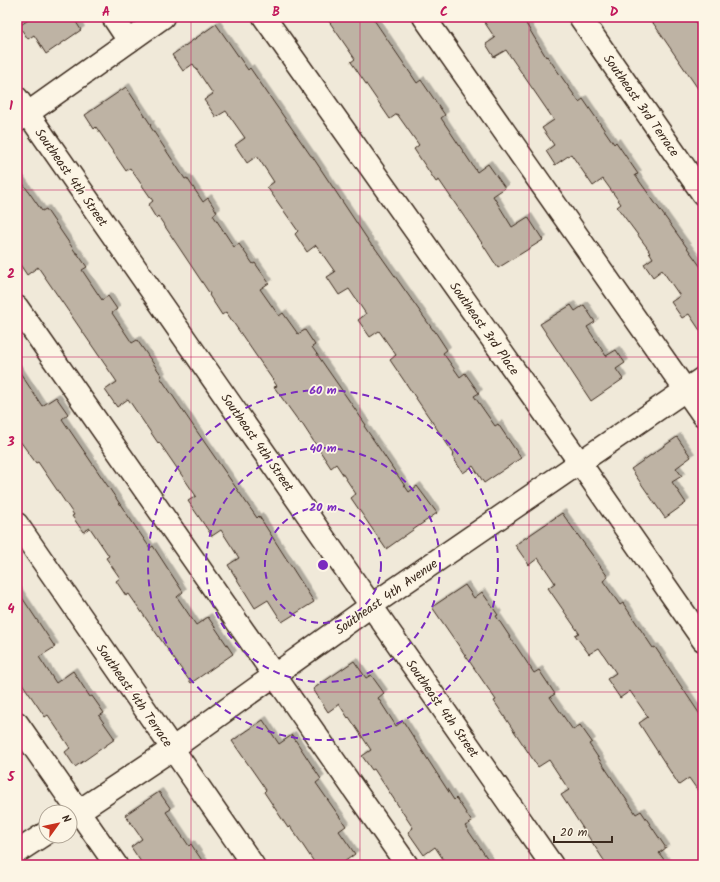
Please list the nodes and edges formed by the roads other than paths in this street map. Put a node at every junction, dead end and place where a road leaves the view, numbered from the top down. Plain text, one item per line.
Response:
1 (113, 17) edge
2 (163, 17) edge
3 (264, 17) edge
4 (424, 17) edge
5 (580, 17) edge
6 (129, 41) junction
7 (20, 111) edge
8 (703, 194) edge
9 (17, 307) edge
10 (694, 384) edge
11 (703, 415) edge
12 (580, 463) junction
13 (17, 524) edge
14 (372, 605) junction
15 (703, 640) edge
16 (274, 675) junction
17 (17, 723) edge
18 (172, 749) junction
19 (68, 804) edge
20 (78, 811) edge
21 (78, 819) edge
22 (38, 838) edge
23 (17, 852) edge
24 (116, 865) edge
25 (253, 865) edge
26 (407, 865) edge
27 (552, 865) edge

1 - 6 street
2 - 6 street
3 - 12 street, Southeast 3rd Place
4 - 10 street
5 - 8 street, Southeast 3rd Terrace
6 - 7 street
7 - 14 street, Southeast 4th Street
9 - 16 street
10 - 11 street
10 - 12 street, Southeast 4th Avenue
12 - 14 street, Southeast 4th Avenue
12 - 15 street, Southeast 3rd Place
13 - 18 street, Southeast 4th Terrace
14 - 16 street, Southeast 4th Avenue
14 - 27 street, Southeast 4th Street
16 - 18 street, Southeast 4th Avenue
16 - 26 street
17 - 19 street
18 - 20 street, Southeast 4th Avenue
18 - 25 street, Southeast 4th Terrace
21 - 24 street
22 - 23 street

